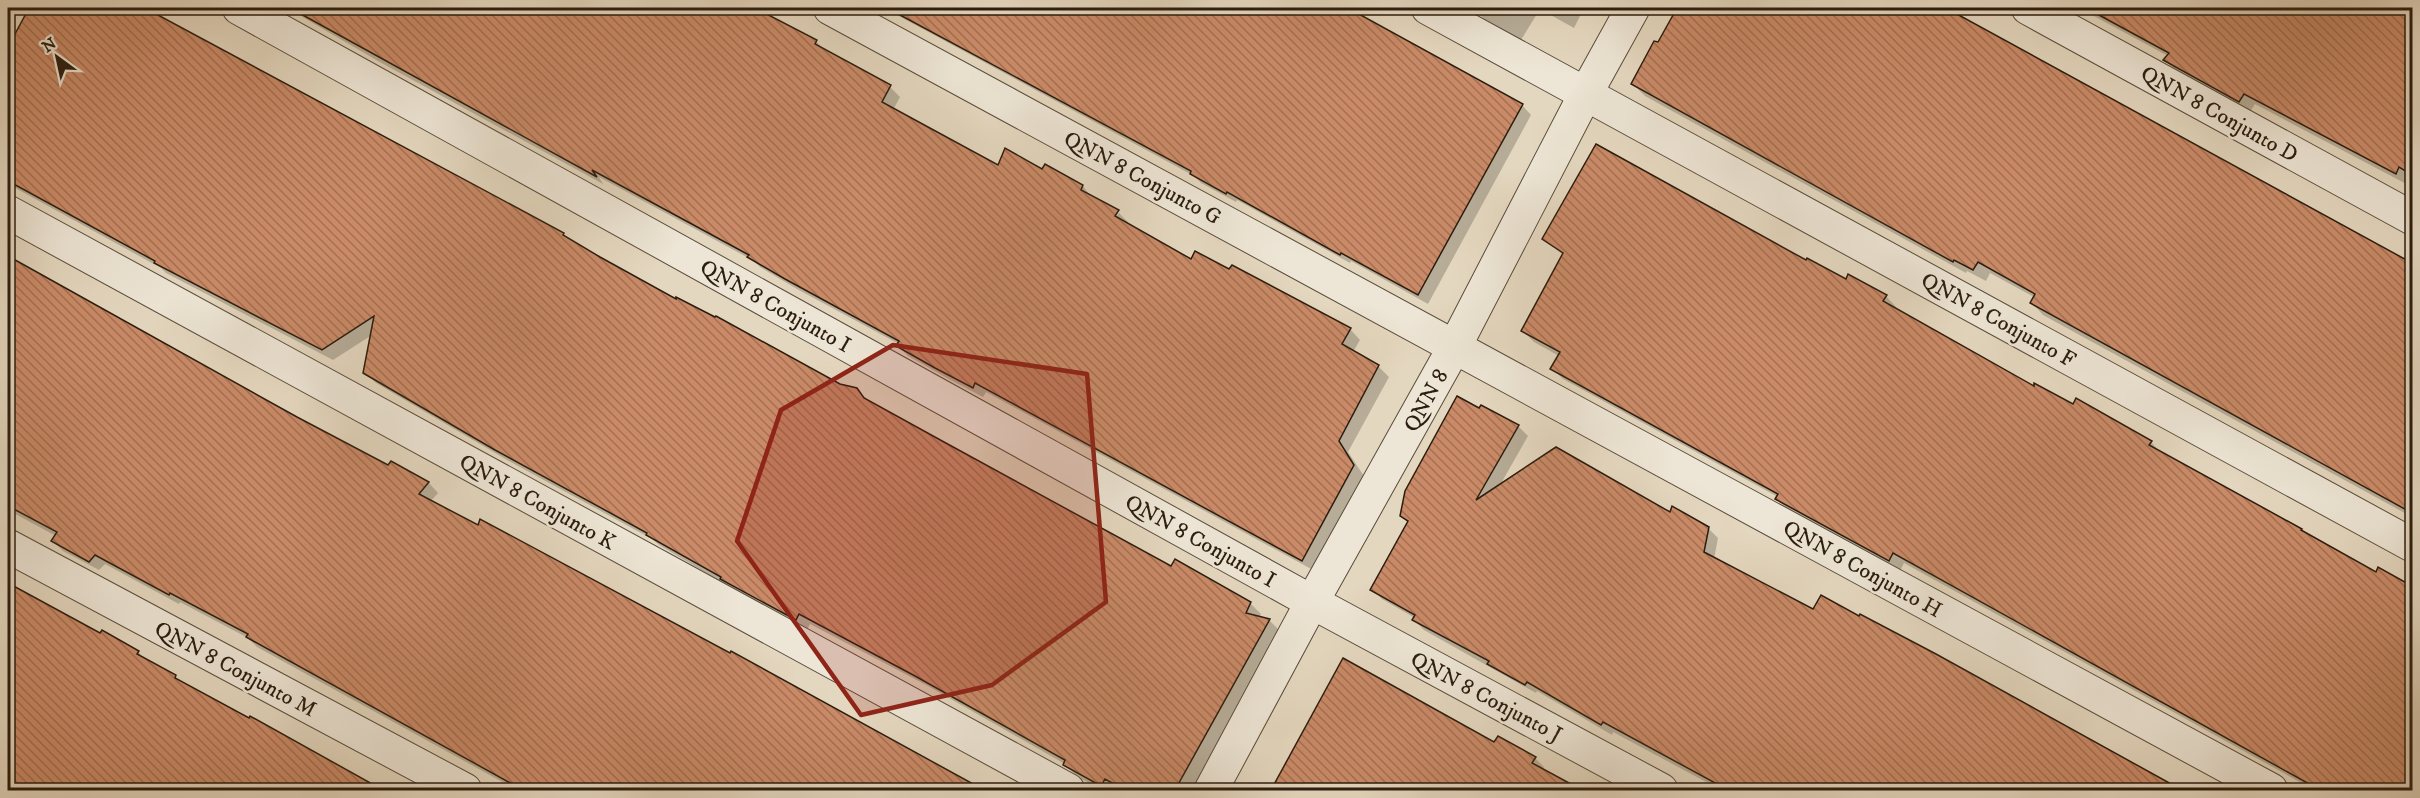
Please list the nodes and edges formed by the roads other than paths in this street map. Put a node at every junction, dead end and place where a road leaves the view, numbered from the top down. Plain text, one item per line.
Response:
1 (239, 8) edge
2 (830, 8) edge
3 (1428, 8) edge
4 (1634, 8) edge
5 (2028, 8) edge
6 (1586, 93) junction
7 (8, 212) edge
8 (2412, 218) edge
9 (1455, 346) junction
10 (2412, 545) edge
11 (8, 546) edge
12 (1312, 602) junction
13 (465, 790) edge
14 (1068, 790) edge
15 (1211, 790) edge
16 (1661, 790) edge
17 (2271, 790) edge

1 - 12 street, QNN 8 Conjunto I
2 - 9 street, QNN 8 Conjunto G
3 - 6 street, QNN 8 Conjunto F
4 - 6 street, QNN 8
5 - 8 street, QNN 8 Conjunto D
6 - 9 street, QNN 8
6 - 10 street, QNN 8 Conjunto F
7 - 14 street, QNN 8 Conjunto K
9 - 12 street, QNN 8
9 - 17 street, QNN 8 Conjunto H
11 - 13 street, QNN 8 Conjunto M
12 - 15 street, QNN 8
12 - 16 street, QNN 8 Conjunto J

